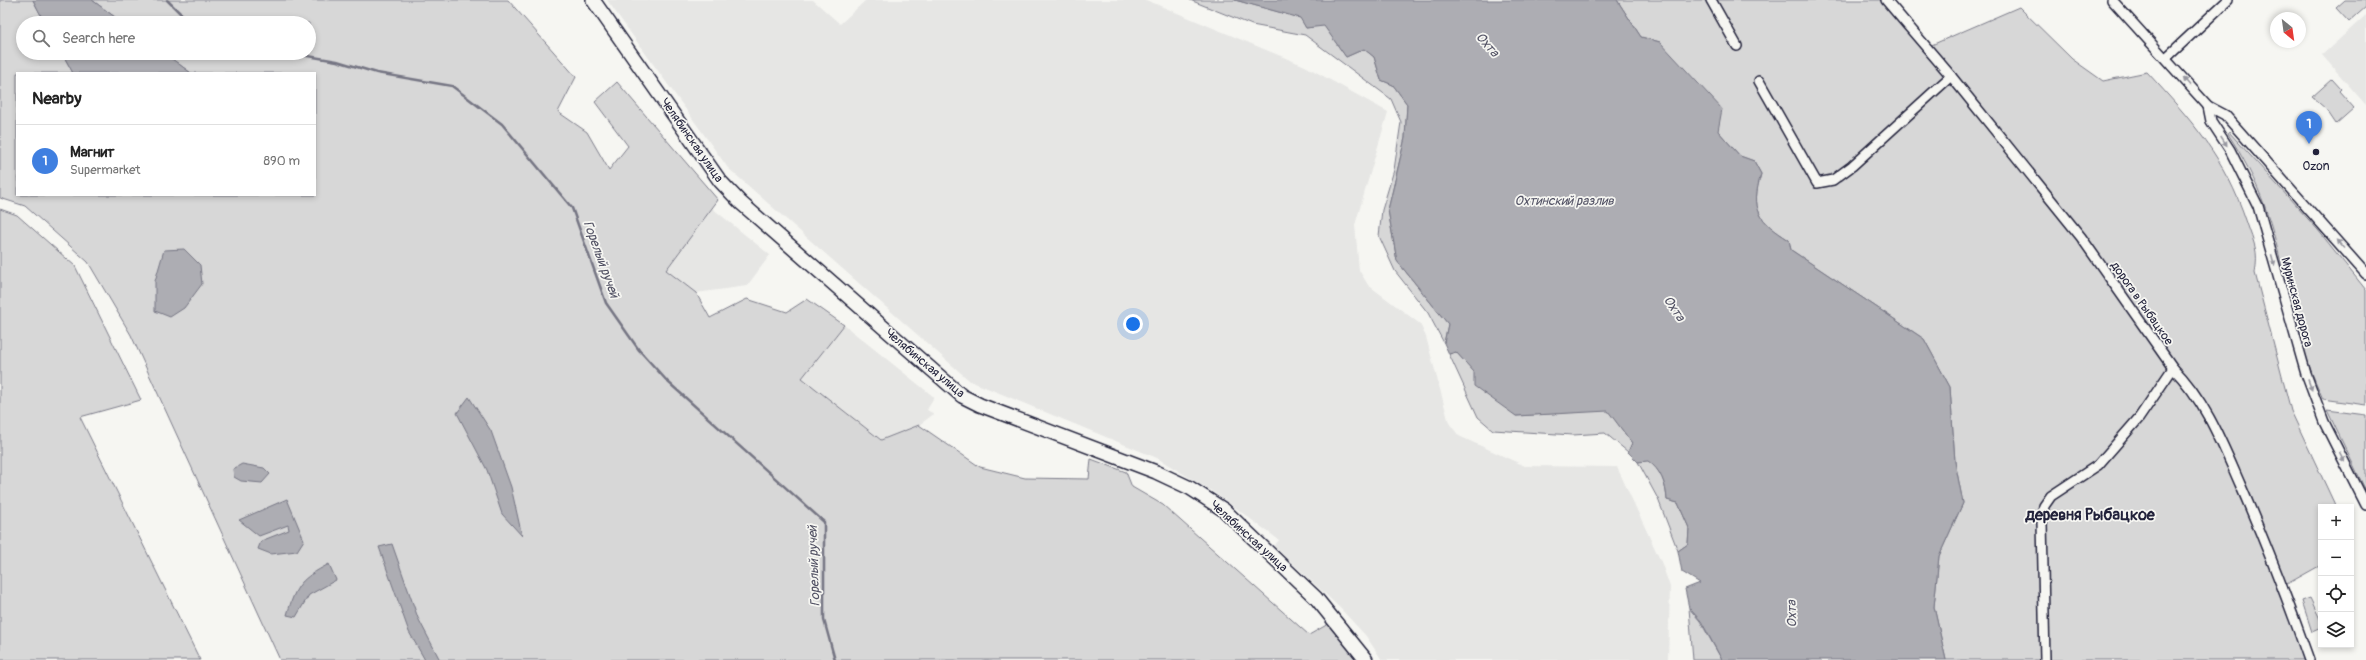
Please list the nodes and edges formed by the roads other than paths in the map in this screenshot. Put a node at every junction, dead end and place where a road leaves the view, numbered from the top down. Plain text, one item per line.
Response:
1 (593, 0) edge
2 (1711, 0) edge
3 (1886, 0) edge
4 (2112, 0) edge
5 (2228, 0) edge
6 (1737, 46) dead end
7 (2166, 58) junction
8 (1951, 76) junction
9 (1759, 81) dead end
10 (2208, 106) junction
11 (2366, 274) edge
12 (2173, 368) junction
13 (2366, 505) edge
14 (1366, 660) edge
15 (2045, 660) edge
16 (2309, 660) edge

1 - 14 street, Челябинская улица
2 - 6 street
3 - 8 street, дорога в Рыбацкое
4 - 7 street, Муринская дорога
5 - 7 street
10 -> 7 street, Муринская дорога
8 - 9 street
8 - 12 street, дорога в Рыбацкое
11 -> 10 street, Муринская дорога
10 -> 13 street, Муринская дорога
12 - 15 street
12 - 16 street, дорога в Рыбацкое

